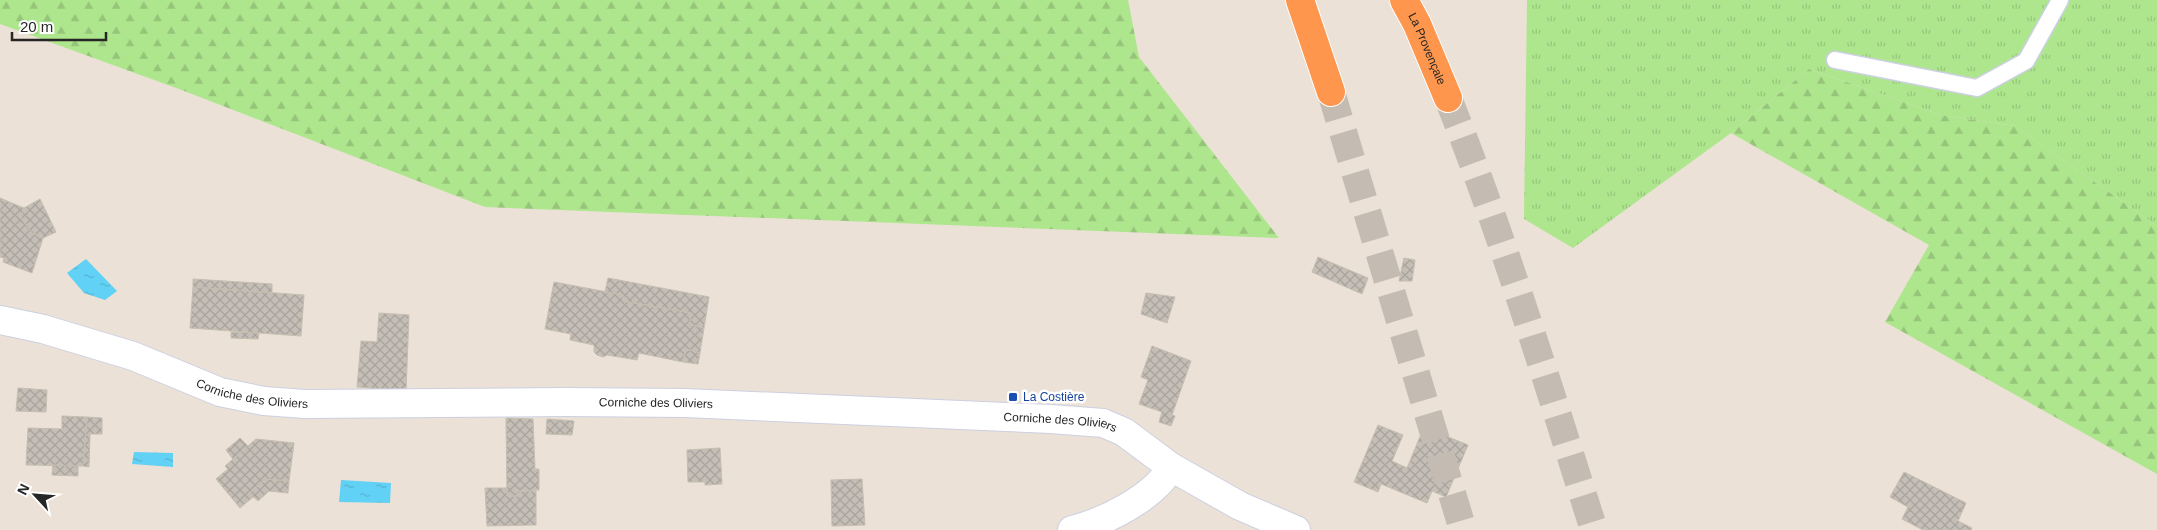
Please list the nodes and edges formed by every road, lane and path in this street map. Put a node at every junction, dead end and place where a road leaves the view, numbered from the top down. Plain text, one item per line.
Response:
1 (1300, 0) edge
2 (1404, 0) edge
3 (2060, 0) edge
4 (1415, 12) edge
5 (1836, 60) dead end
6 (1331, 92) tunnel mouth
7 (1448, 98) tunnel mouth
8 (0, 320) edge
9 (1171, 466) junction
10 (1072, 530) edge
11 (1296, 530) edge

1 - 6 highway
2 - 4 highway, La Provençale
3 - 5 lane
4 - 7 highway, La Provençale
8 - 9 street, Corniche des Oliviers
9 - 10 street
9 - 11 street, Corniche des Oliviers

